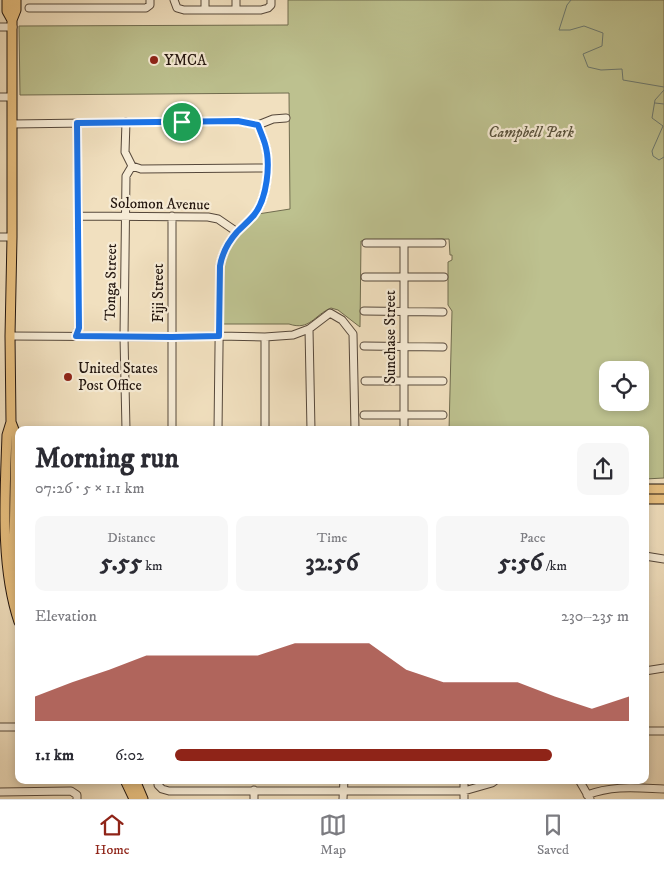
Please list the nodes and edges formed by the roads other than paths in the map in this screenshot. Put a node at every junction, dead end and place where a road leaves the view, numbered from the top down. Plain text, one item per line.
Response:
1 (7, 0) edge
2 (16, 0) edge
3 (174, 0) edge
4 (205, 0) edge
5 (236, 0) edge
6 (271, 0) edge
7 (150, 2) edge
8 (29, 8) dead end
9 (205, 9) junction
10 (236, 9) junction
11 (13, 23) junction
12 (0, 26) edge
13 (0, 97) edge
14 (12, 97) junction
15 (286, 118) dead end
16 (126, 122) junction
17 (77, 123) junction
18 (12, 124) junction
19 (258, 125) junction
20 (132, 166) junction
21 (267, 168) junction
22 (78, 216) junction
23 (126, 216) junction
24 (172, 216) junction
25 (237, 232) junction
26 (0, 237) edge
27 (12, 237) junction
28 (366, 243) dead end
29 (404, 243) junction
30 (442, 243) dead end
31 (365, 277) dead end
32 (404, 277) junction
33 (444, 277) dead end
34 (364, 312) dead end
35 (404, 312) junction
36 (444, 312) dead end
37 (309, 329) junction
38 (10, 336) junction
39 (76, 336) junction
40 (219, 336) junction
41 (124, 337) junction
42 (172, 337) junction
43 (265, 337) junction
44 (364, 346) dead end
45 (404, 347) junction
46 (443, 347) dead end
47 (364, 381) dead end
48 (404, 381) junction
49 (443, 381) dead end
50 (364, 415) dead end
51 (404, 416) junction
52 (443, 416) dead end
53 (11, 422) junction
54 (126, 426) edge
55 (172, 426) edge
56 (218, 426) edge
57 (264, 426) edge
58 (311, 426) edge
59 (354, 426) edge
60 (404, 426) edge
61 (15, 432) edge
62 (649, 489) edge
63 (664, 489) edge
64 (649, 499) edge
65 (664, 499) edge
66 (2, 509) edge
67 (15, 509) edge
68 (15, 536) edge
69 (649, 557) edge
70 (15, 558) edge
71 (664, 559) edge
72 (15, 609) edge
73 (664, 668) edge
74 (649, 670) edge
75 (0, 727) edge
76 (15, 727) edge
77 (649, 731) edge
78 (664, 731) edge
79 (127, 784) edge
80 (136, 784) edge
81 (158, 784) edge
82 (464, 784) edge
83 (488, 784) edge
84 (581, 784) edge
85 (627, 784) edge
86 (664, 789) edge
87 (254, 790) junction
88 (464, 791) junction
89 (0, 792) edge
90 (343, 795) edge
91 (398, 795) edge
92 (589, 797) edge
93 (77, 799) edge
94 (134, 799) edge
95 (143, 799) edge
96 (254, 799) edge
97 (464, 799) edge

1 - 11 main road
2 - 11 main road
3 - 9 street
4 - 9 street
5 - 10 street
6 - 10 street
7 - 8 street
9 - 10 street
11 - 12 street
11 - 14 main road
13 - 14 street
14 - 18 main road
15 - 19 street
16 - 17 street
16 - 19 street
16 - 20 street
17 - 18 street
17 - 22 street
18 - 27 main road
19 - 21 street
20 - 21 street
20 - 23 street, Tonga Street
21 - 25 street
22 - 23 street, Solomon Avenue
22 - 39 street
23 - 24 street, Solomon Avenue
23 - 41 street, Tonga Street
24 - 25 street, Solomon Avenue
24 - 42 street, Fiji Street
25 - 40 street
26 - 27 street
27 - 38 main road
28 - 29 street
29 - 30 street
29 - 32 street, Sunchase Street
31 - 32 street
32 - 33 street
32 - 35 street, Sunchase Street
34 - 35 street
35 - 36 street
35 - 45 street, Sunchase Street
37 - 43 street
37 - 58 street
37 - 59 street
38 - 39 street
38 - 53 main road
39 - 41 street
40 - 42 street
40 - 43 street
40 - 56 street
41 - 42 street
41 - 54 street, Tonga Street
42 - 55 street, Fiji Street
43 - 57 street
44 - 45 street
45 - 46 street
45 - 48 street, Sunchase Street
47 - 48 street
48 - 49 street
48 - 51 street, Sunchase Street
50 - 51 street
51 - 52 street
51 - 60 street, Sunchase Street
53 - 61 main road
53 - 66 main road
62 - 63 main road
64 - 65 main road
66 - 67 main road
66 - 72 main road
68 - 70 main road
69 - 71 street
73 - 74 street
75 - 76 street
77 - 78 street
79 - 94 main road
80 - 95 main road
81 - 87 street
82 - 88 street
83 - 88 street
84 - 92 street
85 - 86 street
85 - 92 street
87 - 90 street
87 - 96 street
88 - 91 street
88 - 97 street
89 - 93 street
90 - 91 street

